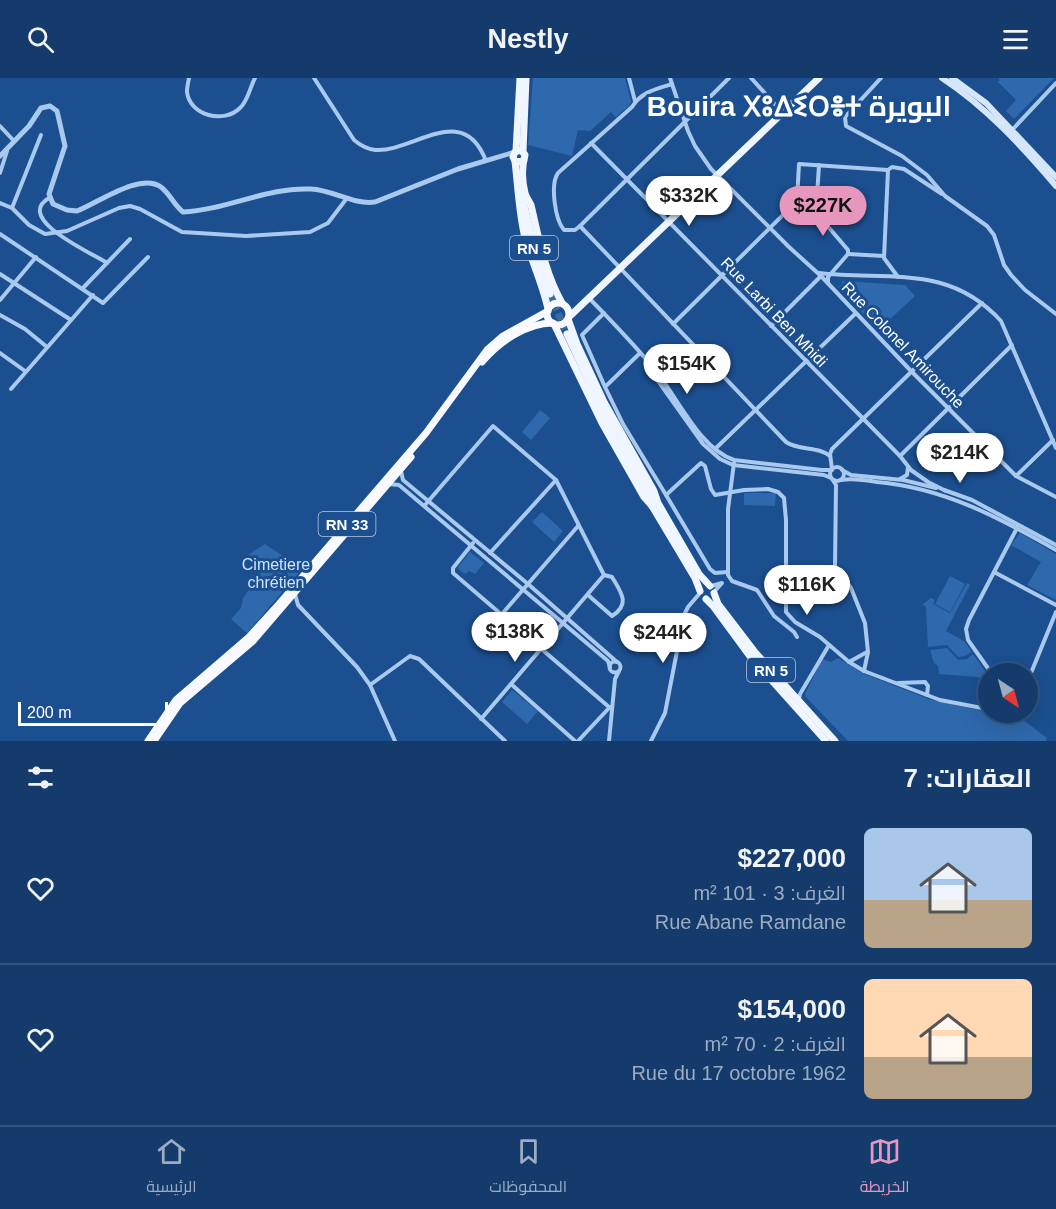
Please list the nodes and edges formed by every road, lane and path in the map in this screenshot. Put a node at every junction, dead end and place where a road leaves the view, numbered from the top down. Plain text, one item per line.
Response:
1 (189, 78) edge
2 (255, 78) edge
3 (314, 78) edge
4 (520, 78) edge
5 (526, 78) edge
6 (629, 78) edge
7 (670, 78) edge
8 (729, 78) edge
9 (751, 78) edge
10 (819, 78) edge
11 (881, 78) edge
12 (942, 78) edge
13 (952, 78) edge
14 (1056, 83) edge
15 (672, 84) junction
16 (635, 101) junction
17 (783, 112) junction
18 (684, 122) junction
19 (0, 126) edge
20 (1012, 130) junction
21 (41, 135) dead end
22 (14, 141) junction
23 (591, 143) junction
24 (7, 149) junction
25 (517, 155) junction
26 (0, 156) edge
27 (486, 161) junction
28 (819, 165) junction
29 (888, 171) junction
30 (0, 173) edge
31 (717, 174) junction
32 (1056, 177) edge
33 (627, 179) junction
34 (53, 180) junction
35 (1056, 186) edge
36 (523, 196) junction
37 (945, 196) junction
38 (50, 198) junction
39 (348, 198) junction
40 (797, 201) junction
41 (0, 203) edge
42 (42, 203) junction
43 (12, 208) junction
44 (816, 213) junction
45 (669, 221) junction
46 (580, 226) junction
47 (770, 228) junction
48 (55, 232) junction
49 (0, 234) edge
50 (130, 239) dead end
51 (848, 254) junction
52 (884, 256) junction
53 (36, 257) junction
54 (148, 257) dead end
55 (107, 263) junction
56 (618, 268) junction
57 (0, 274) edge
58 (832, 274) junction
59 (820, 275) junction
60 (722, 276) junction
61 (898, 277) junction
62 (14, 283) junction
63 (829, 285) junction
64 (83, 288) junction
65 (550, 294) tunnel mouth
66 (93, 295) junction
67 (589, 297) junction
68 (0, 300) edge
69 (982, 303) junction
70 (563, 304) junction
71 (548, 310) junction
72 (604, 313) junction
73 (855, 314) junction
74 (1056, 314) edge
75 (0, 315) edge
76 (568, 318) junction
77 (71, 320) junction
78 (554, 323) junction
79 (673, 324) junction
80 (771, 326) junction
81 (567, 334) tunnel mouth
82 (1012, 345) junction
83 (47, 347) junction
84 (0, 353) edge
85 (641, 356) junction
86 (806, 362) junction
87 (25, 371) junction
88 (911, 371) junction
89 (605, 387) junction
90 (11, 389) dead end
91 (948, 409) junction
92 (756, 410) junction
93 (863, 419) junction
94 (1053, 440) junction
95 (1056, 448) edge
96 (832, 449) junction
97 (713, 451) junction
98 (823, 451) junction
99 (830, 456) junction
100 (900, 456) junction
101 (831, 462) junction
102 (734, 463) junction
103 (907, 464) junction
104 (402, 468) junction
105 (832, 469) junction
106 (841, 469) junction
107 (822, 470) junction
108 (1016, 476) junction
109 (832, 479) junction
110 (556, 480) junction
111 (840, 480) junction
112 (897, 480) junction
113 (388, 484) junction
114 (836, 485) junction
115 (946, 491) junction
116 (731, 493) junction
117 (666, 495) junction
118 (1056, 497) edge
119 (428, 501) junction
120 (654, 503) junction
121 (425, 505) junction
122 (578, 526) junction
123 (1018, 527) junction
124 (476, 540) junction
125 (472, 545) junction
126 (1056, 545) edge
127 (1056, 550) edge
128 (489, 555) junction
129 (727, 572) junction
130 (994, 572) junction
131 (604, 575) junction
132 (729, 578) junction
133 (526, 586) junction
134 (712, 589) junction
135 (295, 593) junction
136 (588, 595) junction
137 (702, 595) junction
138 (284, 605) junction
139 (298, 605) junction
140 (1056, 605) edge
141 (1056, 612) edge
142 (502, 614) junction
143 (566, 620) junction
144 (797, 637) dead end
145 (829, 645) junction
146 (542, 648) junction
147 (868, 652) junction
148 (617, 662) junction
149 (849, 662) junction
150 (984, 663) edge
151 (1036, 663) edge
152 (611, 669) junction
153 (620, 671) junction
154 (864, 671) junction
155 (615, 679) junction
156 (511, 684) junction
157 (896, 684) junction
158 (370, 685) junction
159 (796, 694) junction
160 (927, 695) junction
161 (978, 707) edge
162 (610, 708) junction
163 (482, 719) junction
164 (148, 741) edge
165 (154, 741) edge
166 (395, 741) edge
167 (505, 741) edge
168 (577, 741) edge
169 (609, 741) edge
170 (651, 741) edge
171 (826, 741) edge
172 (835, 741) edge

1 - 2 street
3 - 27 street
4 - 25 main road, RN 5
5 - 25 main road, RN 5
6 - 16 street
7 - 15 street, Rue Colonel Amirouche
8 - 18 street
9 - 17 street
10 - 17 main road
11 - 37 street
12 - 35 main road
13 - 20 main road
14 - 20 street
15 - 16 street
15 - 18 street, Rue Colonel Amirouche
16 - 23 street
17 - 31 main road
18 - 31 street, Rue Colonel Amirouche
18 - 33 street
19 - 22 street
20 - 32 main road
21 - 43 street
22 - 24 street
22 - 34 street
23 - 33 street, Rue Larbi Ben Mhidi
23 - 46 street
24 - 26 street
24 - 30 street
25 - 27 street
25 - 36 main road, RN 5
25 - 36 main road, RN 5
27 - 39 street
28 - 29 street
28 - 40 street
28 - 44 street
29 - 37 street
29 - 52 street
31 - 45 main road
31 - 47 street, Rue Colonel Amirouche
33 - 45 street, Rue Larbi Ben Mhidi
33 - 46 street
34 - 38 street
34 - 42 street
36 - 65 main road, RN 5
36 - 70 main road
36 - 71 main road
37 - 74 street
38 - 39 street
38 - 42 street
39 - 48 street
40 - 44 street
40 - 47 street
41 - 43 street
42 - 48 street
43 - 48 street
44 - 51 street
45 - 56 main road
45 - 60 street, Rue Larbi Ben Mhidi
46 - 56 street
47 - 59 street, Rue Colonel Amirouche
47 - 60 street
48 - 55 street
49 - 53 street
50 - 55 street
51 - 52 street
51 - 58 street
52 - 61 street
53 - 62 street
53 - 64 street
54 - 66 street
55 - 64 street
56 - 67 main road
56 - 79 street
57 - 62 street
58 - 59 street
58 - 61 street
58 - 63 street
59 - 63 street, Rue Colonel Amirouche
59 - 80 street
60 - 79 street
60 - 80 street, Rue Larbi Ben Mhidi
61 - 69 street
62 - 68 street
62 - 77 street
63 - 73 street, Rue Colonel Amirouche
64 - 66 street
66 - 77 street
67 - 70 main road
67 - 72 street
67 - 76 main road
69 - 82 street
69 - 88 street
70 - 71 highway
70 - 76 highway
71 - 78 highway
71 - 164 highway, RN 33
72 - 85 street
72 - 89 street
73 - 86 street
73 - 88 street, Rue Colonel Amirouche
75 - 83 street
76 - 78 highway
76 - 120 main road
77 - 83 street
78 - 104 highway, RN 33
78 - 120 main road, RN 5
79 - 92 street
80 - 86 street, Rue Larbi Ben Mhidi
81 - 120 main road, RN 5
82 - 91 street
82 - 94 street
83 - 87 street
84 - 87 street
85 - 89 street
85 - 97 street
86 - 92 street
86 - 93 street, Rue Larbi Ben Mhidi
87 - 90 street
88 - 91 street, Rue Colonel Amirouche
88 - 93 street
89 - 117 street
91 - 100 street
91 - 108 street, Rue Colonel Amirouche
92 - 97 street
92 - 98 street
93 - 96 street
93 - 100 street, Rue Larbi Ben Mhidi
94 - 95 street
94 - 108 street
96 - 98 street
96 - 99 street
97 - 102 street
98 - 99 street
99 - 101 street
100 - 103 street, Rue Larbi Ben Mhidi
101 - 105 street
101 - 106 street
101 - 107 street
102 - 107 street
102 - 109 street
102 - 116 street
103 - 112 street
103 - 115 street, Rue Larbi Ben Mhidi
104 - 113 highway, RN 33
104 - 119 street
105 - 106 street
105 - 107 street
105 - 109 street
106 - 111 street
106 - 112 street
108 - 118 street, Rue Colonel Amirouche
109 - 111 street
109 - 114 street
110 - 119 street
110 - 122 street
110 - 128 street
111 - 114 street
111 - 123 street
112 - 115 street
113 - 121 street
113 - 135 highway, RN 33
114 - 147 street
115 - 123 street
116 - 117 street
116 - 129 street
116 - 145 street
117 - 129 street
119 - 121 street
119 - 124 street
120 - 134 main road, RN 5
120 - 137 main road, RN 5
121 - 125 street
122 - 131 street
122 - 133 street
123 - 126 street
123 - 127 street
123 - 130 street
124 - 125 street
124 - 128 street
125 - 128 street
125 - 142 street
128 - 133 street
129 - 132 street
130 - 140 street
130 - 150 street
131 - 136 street
131 - 136 street
132 - 134 street
132 - 144 street
133 - 142 street
133 - 143 street
134 - 137 main road
134 - 137 main road
134 - 159 main road, RN 5
135 - 138 highway, RN 33
135 - 139 street
136 - 143 street
137 - 170 street
137 - 171 main road, RN 5
138 - 139 street
138 - 165 highway, RN 33
139 - 158 street
141 - 151 street
142 - 146 street
143 - 146 street
143 - 148 street
143 - 152 street
145 - 149 street
145 - 159 street
146 - 156 street
146 - 162 street
147 - 149 street
147 - 154 street
148 - 152 street
148 - 153 street
149 - 154 street
152 - 153 street
152 - 155 street
153 - 155 street
154 - 157 street
155 - 162 street
156 - 163 street
156 - 168 street
157 - 160 street
157 - 160 street
158 - 163 street
158 - 166 street
159 - 172 main road, RN 5
160 - 161 street
162 - 168 street
162 - 169 street
163 - 167 street

